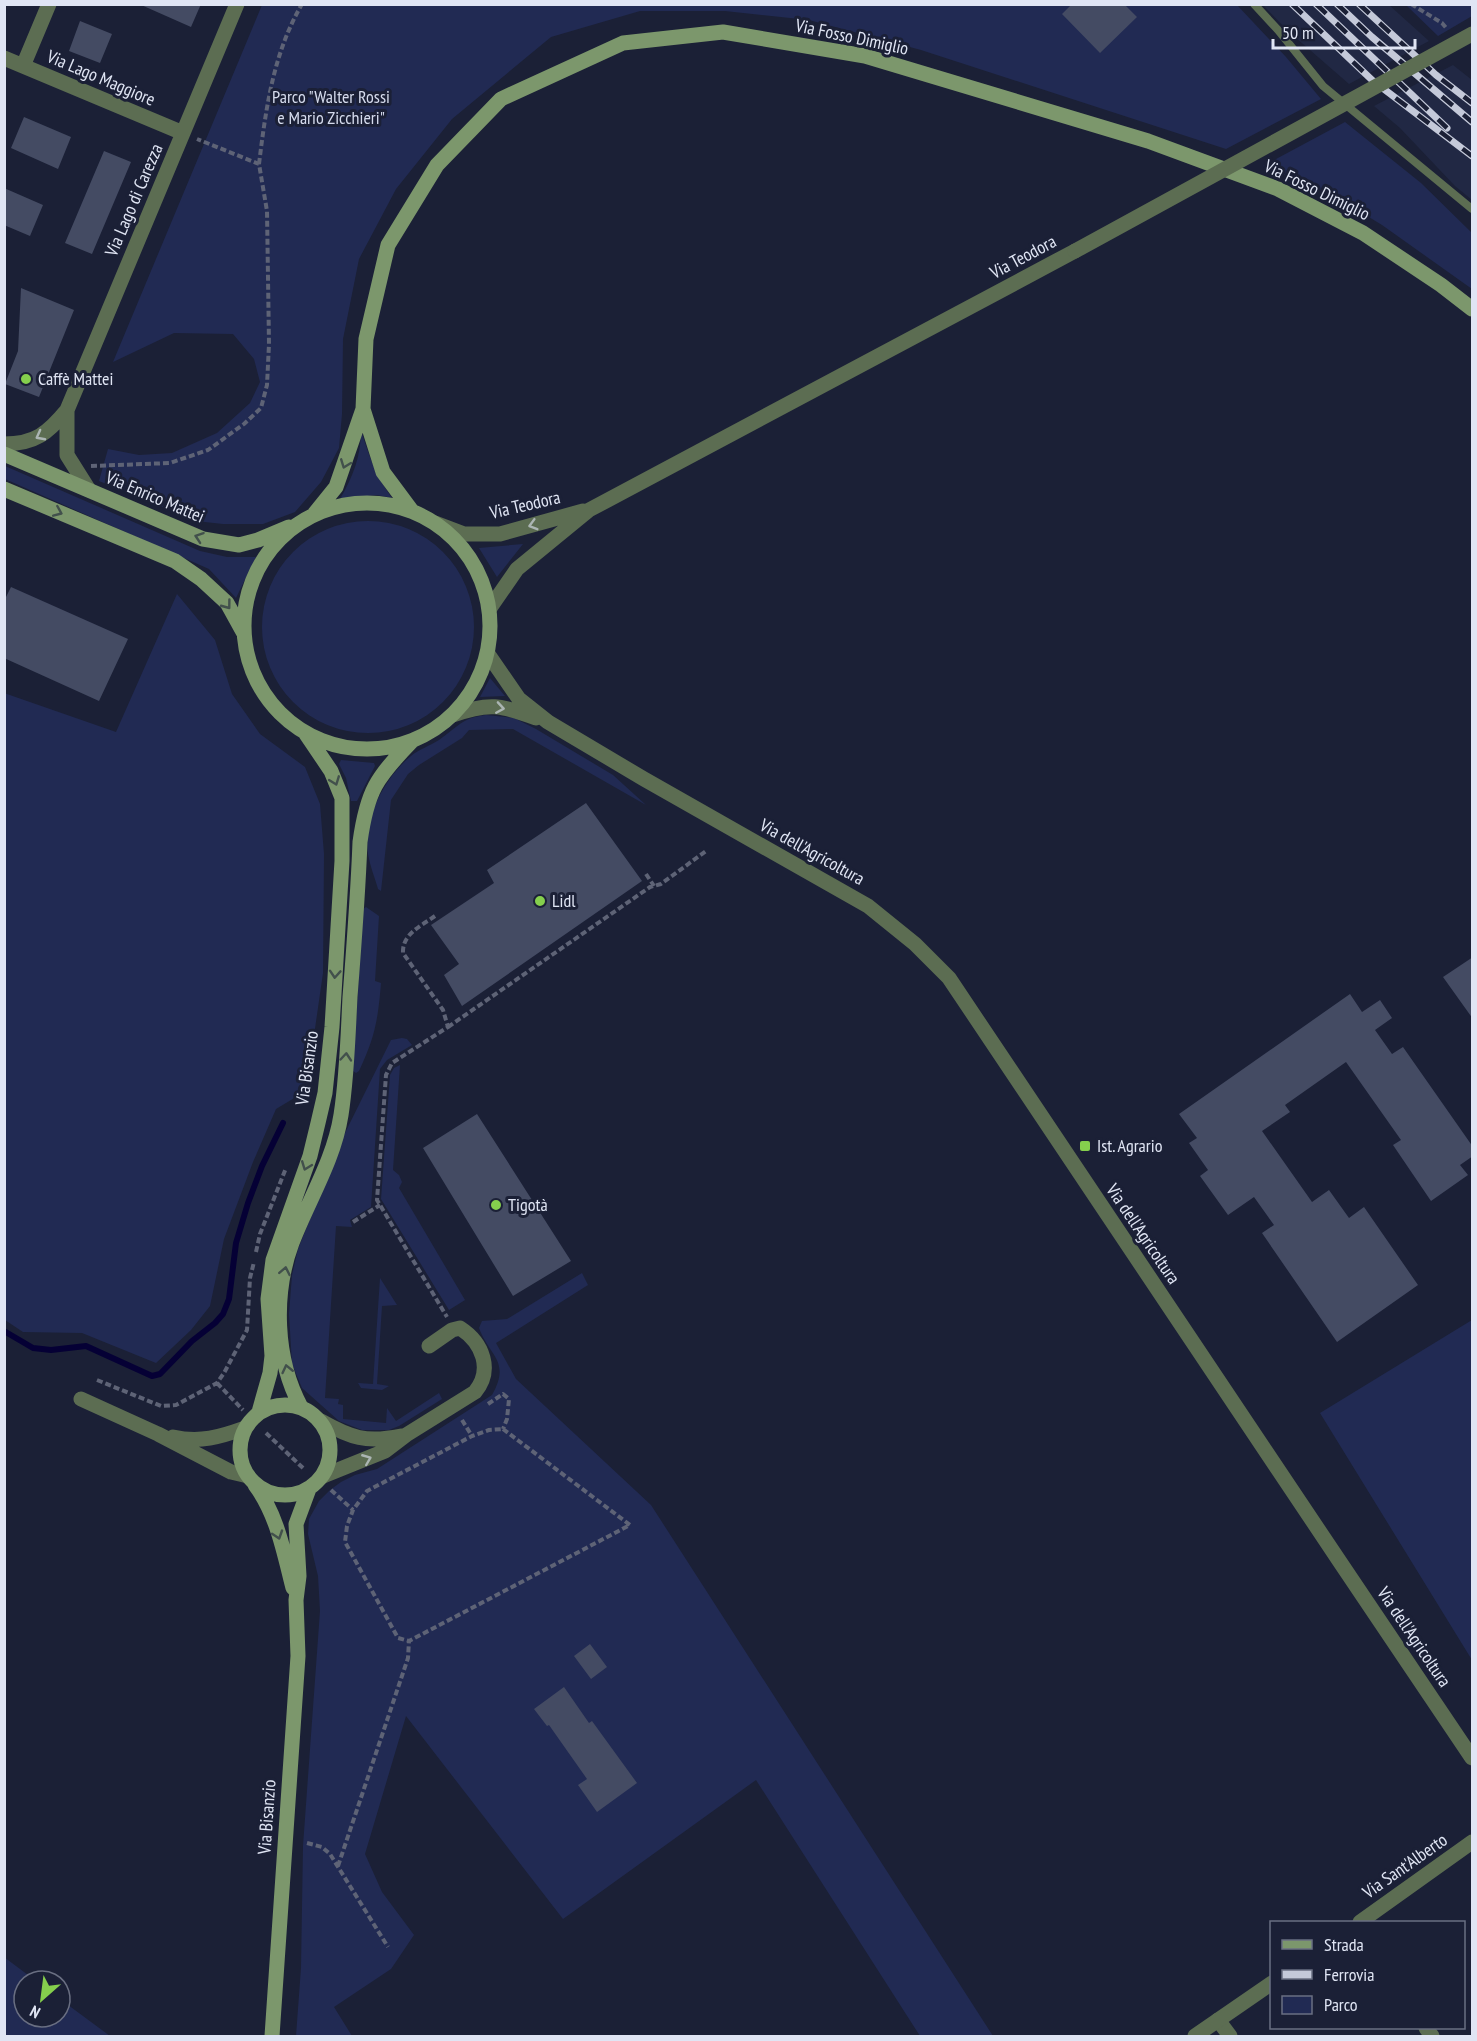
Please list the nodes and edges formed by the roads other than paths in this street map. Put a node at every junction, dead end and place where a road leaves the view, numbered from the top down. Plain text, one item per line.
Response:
1 (49, 4) edge
2 (237, 4) edge
3 (1254, 4) edge
4 (1473, 34) edge
5 (4, 58) edge
6 (23, 66) junction
7 (183, 134) junction
8 (1473, 209) edge
9 (1473, 309) edge
10 (363, 409) junction
11 (67, 410) junction
12 (4, 444) edge
13 (4, 454) edge
14 (4, 489) edge
15 (89, 490) junction
16 (589, 510) junction
17 (412, 511) junction
18 (315, 513) junction
19 (435, 523) junction
20 (295, 525) junction
21 (490, 608) junction
22 (243, 632) junction
23 (488, 654) junction
24 (453, 715) junction
25 (548, 722) junction
26 (305, 731) junction
27 (412, 741) junction
28 (429, 1346) dead end
29 (81, 1399) dead end
30 (301, 1407) junction
31 (260, 1412) junction
32 (321, 1421) junction
33 (245, 1428) junction
34 (158, 1434) junction
35 (406, 1435) junction
36 (251, 1479) junction
37 (327, 1483) junction
38 (309, 1489) junction
39 (296, 1600) junction
40 (1473, 1758) edge
41 (1473, 1842) edge
42 (1363, 1921) edge
43 (1270, 1984) edge
44 (1218, 2020) junction
45 (272, 2037) edge
46 (1195, 2037) edge
47 (1230, 2037) edge

1 - 6 street
2 - 7 street, Via Lago di Carezza
3 - 8 lane
4 - 16 street, Via Teodora, bridge
5 - 6 street, Via Lago Maggiore
6 - 7 street, Via Lago Maggiore
7 - 11 street, Via Lago di Carezza
9 - 10 main road, Via Fosso Dimiglio
10 - 17 main road, Via Fosso Dimiglio
10 -> 18 main road, Via Fosso Dimiglio
11 -> 12 street, Via Lago di Carezza
11 - 15 street, Via Lago di Carezza
13 - 15 main road, Via Enrico Mattei
14 -> 22 main road
20 -> 15 main road, Via Enrico Mattei
16 -> 19 street, Via Teodora
16 - 21 street, Via Teodora
17 - 18 main road
17 - 19 main road
18 - 20 main road
19 - 21 main road
20 - 22 main road
21 - 23 main road
22 - 26 main road
23 - 24 main road
23 - 25 street, Via dell'Agricoltura
24 -> 25 street, Via dell'Agricoltura
24 - 27 main road
25 - 40 street, Via dell'Agricoltura
26 - 27 main road
26 -> 31 main road, Via Bisanzio
30 -> 27 main road, Via Bisanzio
28 - 35 street
29 - 34 street
30 - 31 main road
30 - 32 main road
31 - 33 main road
32 - 35 street
32 - 37 main road
33 - 34 street
33 - 36 main road
34 - 36 street
37 -> 35 street
36 - 38 main road
36 -> 39 main road, Via Bisanzio
37 - 38 main road
38 - 39 main road, Via Bisanzio
39 - 45 main road, Via Bisanzio
41 - 42 street, Via Sant'Alberto
43 - 44 street
44 - 46 street
44 - 47 street

